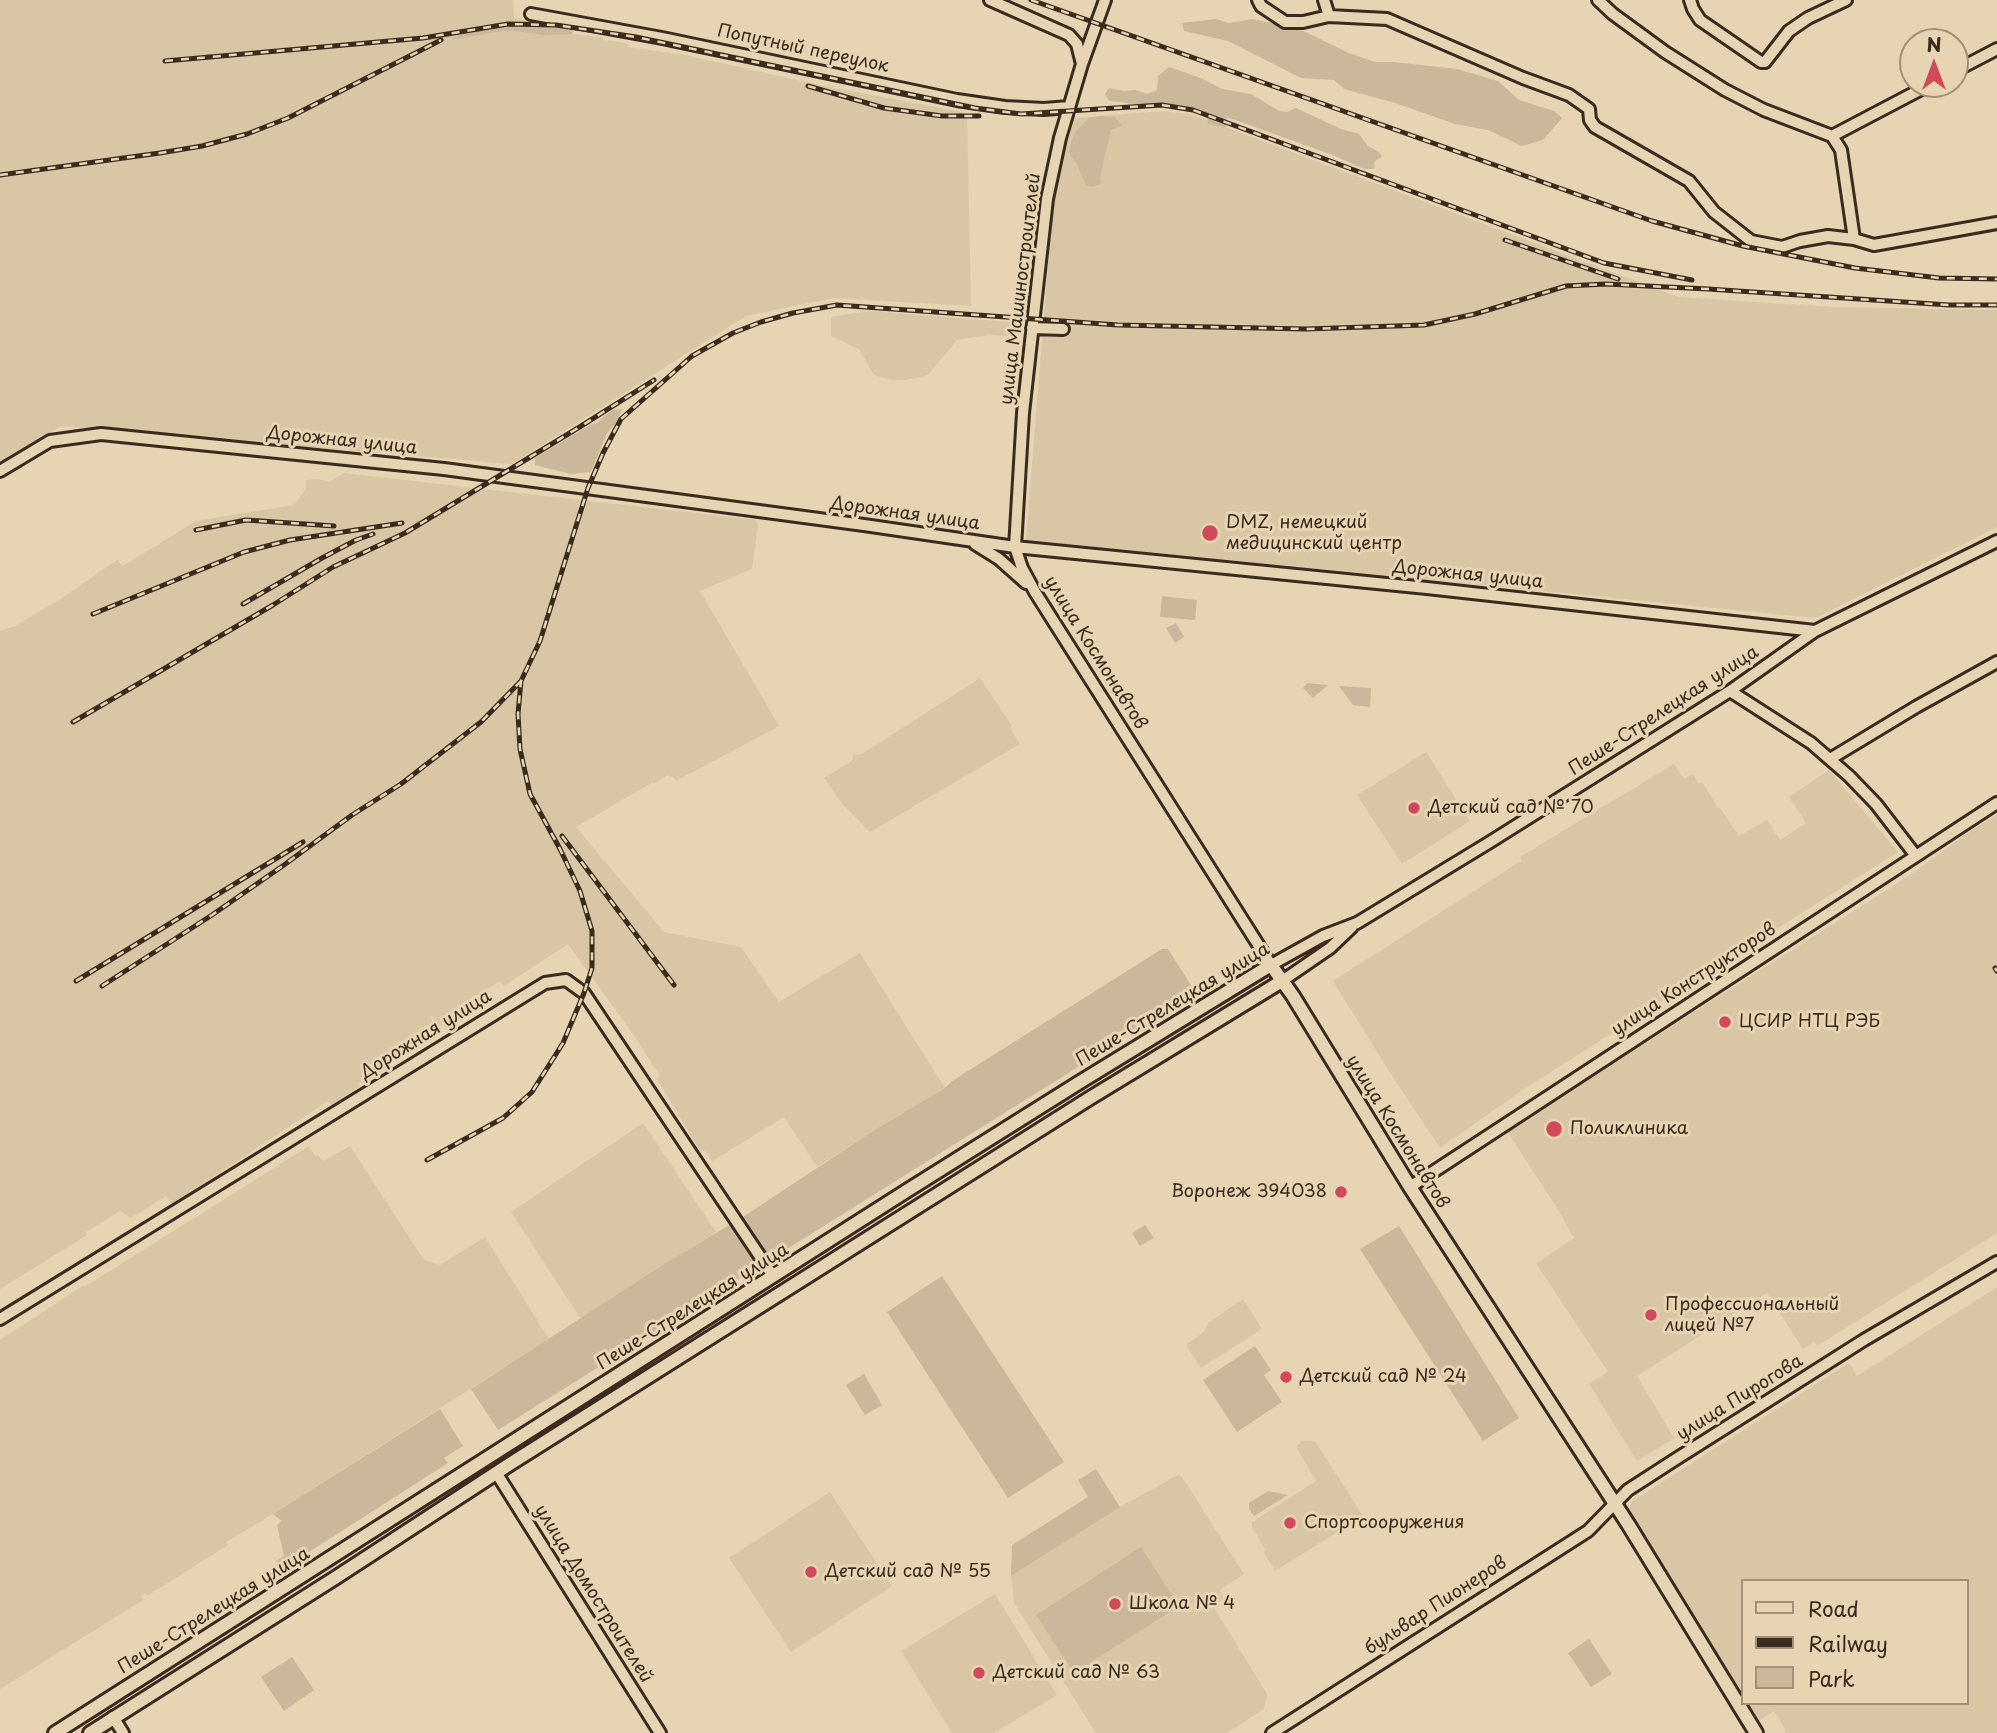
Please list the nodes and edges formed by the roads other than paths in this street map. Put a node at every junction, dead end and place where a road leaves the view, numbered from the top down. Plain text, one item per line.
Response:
1 (990, 0) edge
2 (1105, 0) edge
3 (1258, 0) edge
4 (1324, 0) edge
5 (1598, 0) edge
6 (1690, 0) edge
7 (1846, 0) edge
8 (531, 14) dead end
9 (1329, 16) junction
10 (1997, 49) edge
11 (1082, 64) junction
12 (1969, 64) edge
13 (1904, 98) edge
14 (1069, 107) junction
15 (1832, 136) junction
16 (1997, 223) edge
17 (1854, 239) junction
18 (1031, 328) junction
19 (1063, 329) dead end
20 (0, 471) edge
21 (970, 541) junction
22 (1997, 541) edge
23 (1015, 547) junction
24 (1035, 592) junction
25 (1815, 631) junction
26 (1997, 662) edge
27 (1730, 691) junction
28 (1830, 759) junction
29 (1997, 803) edge
30 (1916, 856) junction
31 (1357, 923) junction
32 (1271, 965) junction
33 (1282, 981) junction
34 (1410, 1186) junction
35 (1997, 1262) edge
36 (773, 1276) junction
37 (0, 1319) edge
38 (497, 1474) junction
39 (1615, 1504) junction
40 (113, 1717) junction
41 (55, 1733) edge
42 (90, 1733) edge
43 (123, 1733) edge
44 (660, 1733) edge
45 (1272, 1733) edge
46 (1756, 1733) edge

1 - 11 street
2 - 11 street, улица Машиностроителей
3 - 9 street
4 - 9 street
5 - 15 street
6 - 7 street
8 - 14 street, Попутный переулок
9 - 17 street
10 - 12 street
11 - 14 street, улица Машиностроителей
13 - 15 street
14 - 18 street, улица Машиностроителей
15 - 17 street
16 - 17 street
18 - 19 street
18 - 23 street, улица Машиностроителей
20 - 21 street, Дорожная улица
21 - 23 street, Дорожная улица
21 - 24 street
22 - 25 street, Пеше-Стрелецкая улица
23 - 24 street, улица Космонавтов
23 - 25 street, Дорожная улица
24 - 32 street, улица Космонавтов
25 - 27 street, Пеше-Стрелецкая улица
26 - 28 street
27 - 28 street
27 - 31 street, Пеше-Стрелецкая улица
28 - 30 street
29 - 30 street, улица Конструкторов
30 - 34 street, улица Конструкторов
31 - 32 street, Пеше-Стрелецкая улица
31 - 33 street, Пеше-Стрелецкая улица
32 - 33 main road, улица Космонавтов
32 - 36 main road, Пеше-Стрелецкая улица
33 - 34 main road, улица Космонавтов
33 - 38 main road, Пеше-Стрелецкая улица
34 - 39 main road, улица Космонавтов
35 - 39 street, улица Пирогова
36 - 37 street, Дорожная улица
36 - 41 main road, Пеше-Стрелецкая улица
38 - 40 main road, Пеше-Стрелецкая улица
38 - 44 street, улица Домостроителей
39 - 45 street, бульвар Пионеров
39 - 46 main road, улица Космонавтов
40 - 42 main road, Пеше-Стрелецкая улица
40 - 43 street

